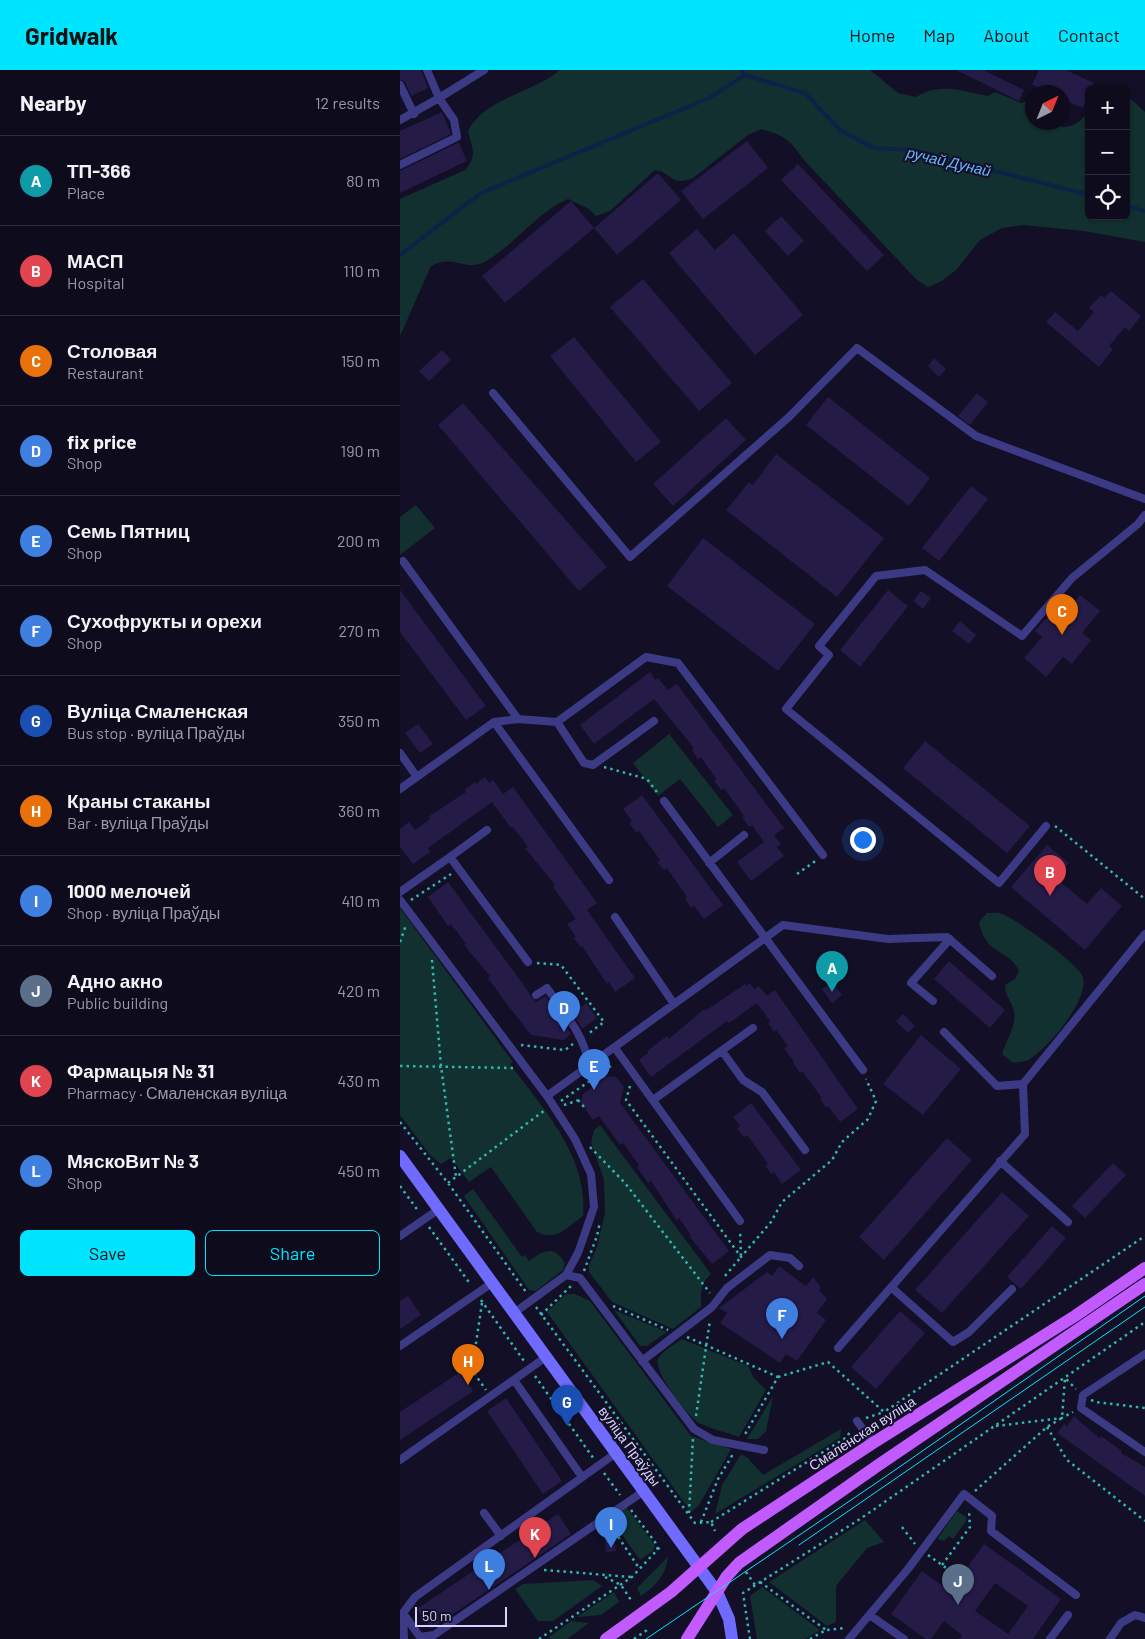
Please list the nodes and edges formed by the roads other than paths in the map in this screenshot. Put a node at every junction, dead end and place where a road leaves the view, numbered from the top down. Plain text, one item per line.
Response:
1 (428, 70) edge
2 (465, 70) edge
3 (484, 70) edge
4 (469, 78) junction
5 (400, 85) edge
6 (439, 98) junction
7 (414, 114) junction
8 (400, 120) edge
9 (400, 164) edge
10 (493, 393) dead end
11 (1145, 499) edge
12 (1145, 515) edge
13 (403, 561) dead end
14 (518, 719) junction
15 (654, 721) dead end
16 (494, 722) junction
17 (556, 722) junction
18 (400, 753) edge
19 (417, 777) junction
20 (400, 789) edge
21 (664, 801) road end
22 (1046, 826) road end
23 (487, 830) dead end
24 (744, 834) dead end
25 (450, 857) junction
26 (820, 857) road end
27 (709, 863) junction
28 (609, 880) dead end
29 (402, 891) edge
30 (400, 900) edge
31 (615, 917) dead end
32 (1145, 934) edge
33 (764, 939) junction
34 (950, 940) junction
35 (528, 962) dead end
36 (992, 976) dead end
37 (536, 995) dead end
38 (932, 1002) dead end
39 (674, 1004) junction
40 (753, 1028) dead end
41 (944, 1032) dead end
42 (615, 1048) junction
43 (722, 1051) junction
44 (589, 1066) junction
45 (863, 1070) road end
46 (1023, 1084) junction
47 (550, 1094) junction
48 (653, 1100) junction
49 (805, 1150) dead end
50 (400, 1156) edge
51 (1000, 1162) junction
52 (439, 1209) junction
53 (740, 1220) road end
54 (1068, 1222) dead end
55 (400, 1236) edge
56 (799, 1266) dead end
57 (1145, 1268) edge
58 (566, 1275) junction
59 (492, 1283) junction
60 (1145, 1284) edge
61 (891, 1287) junction
62 (1012, 1289) dead end
63 (514, 1312) junction
64 (400, 1346) edge
65 (838, 1348) dead end
66 (1145, 1354) edge
67 (546, 1357) junction
68 (642, 1361) junction
69 (514, 1380) junction
70 (857, 1421) road end
71 (873, 1442) junction
72 (764, 1450) dead end
73 (1145, 1452) edge
74 (616, 1453) junction
75 (400, 1460) edge
76 (582, 1477) junction
77 (644, 1491) junction
78 (484, 1512) dead end
79 (501, 1536) junction
80 (700, 1567) junction
81 (717, 1592) junction
82 (1076, 1595) dead end
83 (403, 1613) junction
84 (1068, 1615) dead end
85 (871, 1616) junction
86 (1145, 1618) edge
87 (404, 1639) edge
88 (606, 1639) edge
89 (687, 1639) edge
90 (732, 1639) edge
91 (849, 1639) edge
92 (904, 1639) edge
93 (1050, 1639) edge
94 (1110, 1639) edge

1 - 6 lane
2 - 4 lane
3 - 4 lane
4 - 6 lane
5 - 7 lane
6 - 7 lane
6 - 9 lane
7 - 8 lane
10 - 11 lane
12 - 22 lane
13 - 14 lane
14 - 16 lane
14 - 17 lane
15 - 17 lane
16 - 19 lane
16 - 28 lane
17 - 26 lane
18 - 19 lane
19 - 20 lane
21 - 27 lane
23 - 25 lane
24 - 27 lane
25 - 29 lane
25 - 35 lane
27 - 33 lane
30 - 47 lane
31 - 39 lane
32 - 46 lane
33 - 34 lane
33 - 39 lane
33 - 45 lane
34 - 36 lane
34 - 38 lane
37 - 44 lane
39 - 42 lane
40 - 43 lane
41 - 46 lane
42 - 44 lane
42 - 48 lane
43 - 48 lane
43 - 49 lane
44 - 47 lane
46 - 51 lane
47 - 58 lane
48 - 53 lane
50 - 52 main road, вуліца Праўды
51 - 54 lane
51 - 61 lane
52 - 55 lane
52 - 59 main road, вуліца Праўды
56 - 68 lane
57 - 71 main road, Смаленская вуліца
58 - 63 lane
58 - 68 lane
59 - 63 main road, вуліца Праўды
59 - 64 lane
60 - 81 main road
61 - 62 lane
61 - 65 lane
63 - 67 main road, вуліца Праўды
66 - 73 lane
67 - 69 lane
67 - 74 main road, вуліца Праўды
68 - 72 lane
69 - 75 lane
69 - 76 lane
70 - 71 lane
71 - 80 main road, Смаленская вуліца
74 - 76 lane
74 - 77 main road, вуліца Праўды
76 - 79 lane
77 - 80 main road, вуліца Праўды
77 - 83 lane
78 - 79 lane
79 - 83 lane
80 - 81 main road, вуліца Праўды
80 - 88 main road, Смаленская вуліца
81 - 89 main road
81 - 90 main road, вуліца Праўды
82 - 85 lane
83 - 87 lane
84 - 93 lane
85 - 91 lane
85 - 92 lane
86 - 94 lane

